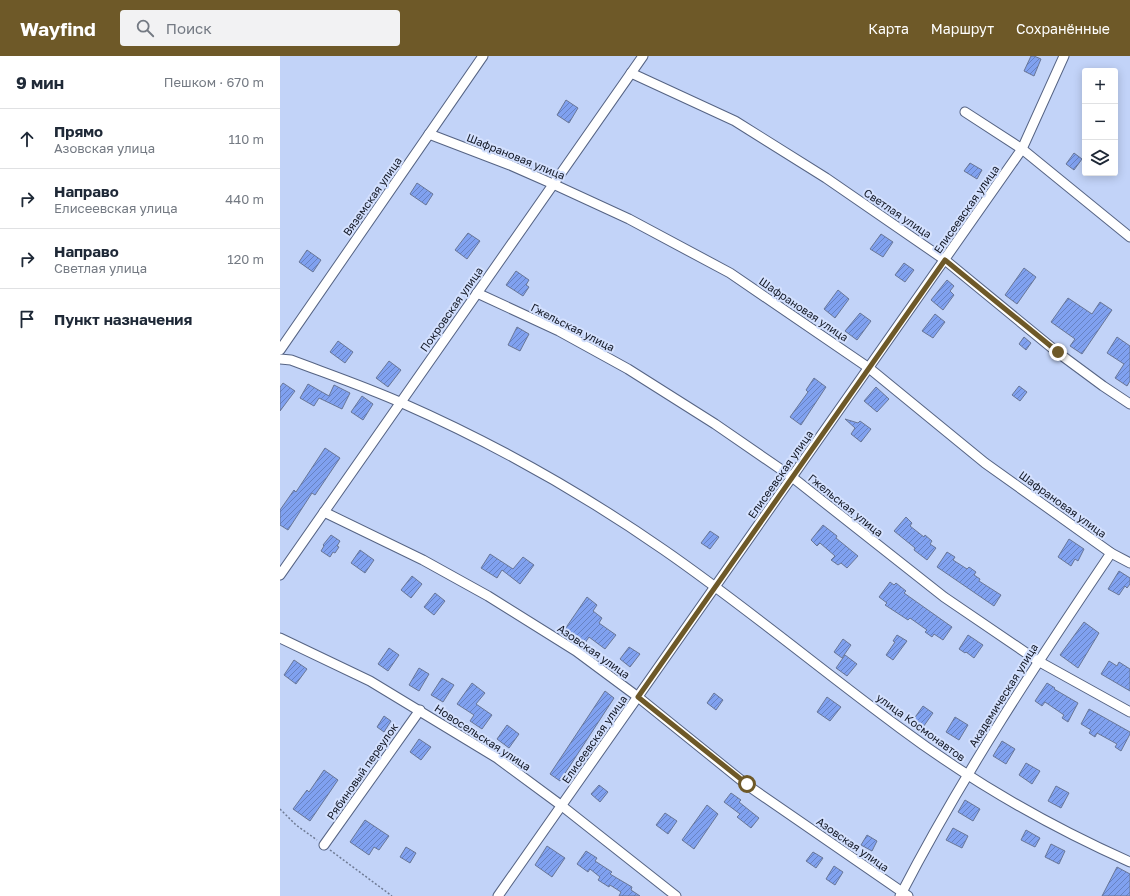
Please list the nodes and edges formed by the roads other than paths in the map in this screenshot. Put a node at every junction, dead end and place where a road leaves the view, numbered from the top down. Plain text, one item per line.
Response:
1 (483, 56) edge
2 (643, 56) edge
3 (1064, 56) edge
4 (631, 73) junction
5 (965, 112) dead end
6 (429, 134) junction
7 (1022, 150) junction
8 (553, 184) junction
9 (1130, 237) edge
10 (945, 260) junction
11 (477, 293) junction
12 (280, 350) edge
13 (280, 358) edge
14 (869, 368) junction
15 (401, 402) junction
16 (1130, 404) edge
17 (792, 477) junction
18 (324, 512) junction
19 (1111, 553) junction
20 (1130, 563) edge
21 (280, 575) edge
22 (715, 587) junction
23 (280, 638) edge
24 (1038, 661) junction
25 (638, 697) junction
26 (420, 710) junction
27 (1130, 712) edge
28 (967, 774) junction
29 (562, 806) junction
30 (324, 845) road end
31 (1130, 862) edge
32 (903, 895) edge
33 (498, 896) edge
34 (676, 896) edge

1 - 6 street, Вяземская улица
2 - 4 street, Покровская улица
3 - 7 street, Елисеевская улица
4 - 8 street, Покровская улица
4 - 10 street, Светлая улица
5 - 7 street
6 - 8 street, Шафрановая улица
6 - 12 street, Вяземская улица
7 - 9 street
7 - 10 street, Елисеевская улица
8 - 11 street, Покровская улица
8 - 14 street, Шафрановая улица
10 - 14 street, Елисеевская улица
10 - 16 street, Светлая улица
11 - 15 street, Покровская улица
11 - 17 street, Гжельская улица
13 - 15 street, улица Космонавтов
14 - 17 street, Елисеевская улица
14 - 19 street, Шафрановая улица
15 - 18 street, Покровская улица
15 - 22 street, улица Космонавтов
17 - 22 street, Елисеевская улица
17 - 24 street, Гжельская улица
18 - 21 street, Покровская улица
18 - 25 street, Азовская улица
19 - 20 street, Шафрановая улица
19 - 24 street, Академическая улица
22 - 25 street, Елисеевская улица
22 - 28 street, улица Космонавтов
23 - 26 street, Новосельская улица
24 - 27 street, Гжельская улица
24 - 28 street, Академическая улица
25 - 29 street, Елисеевская улица
25 - 32 street, Азовская улица
26 - 29 street, Новосельская улица
26 - 30 street, Рябиновый переулок
28 - 31 street, улица Космонавтов
28 - 32 street, Академическая улица
29 - 33 street, Елисеевская улица
29 - 34 street, Новосельская улица

